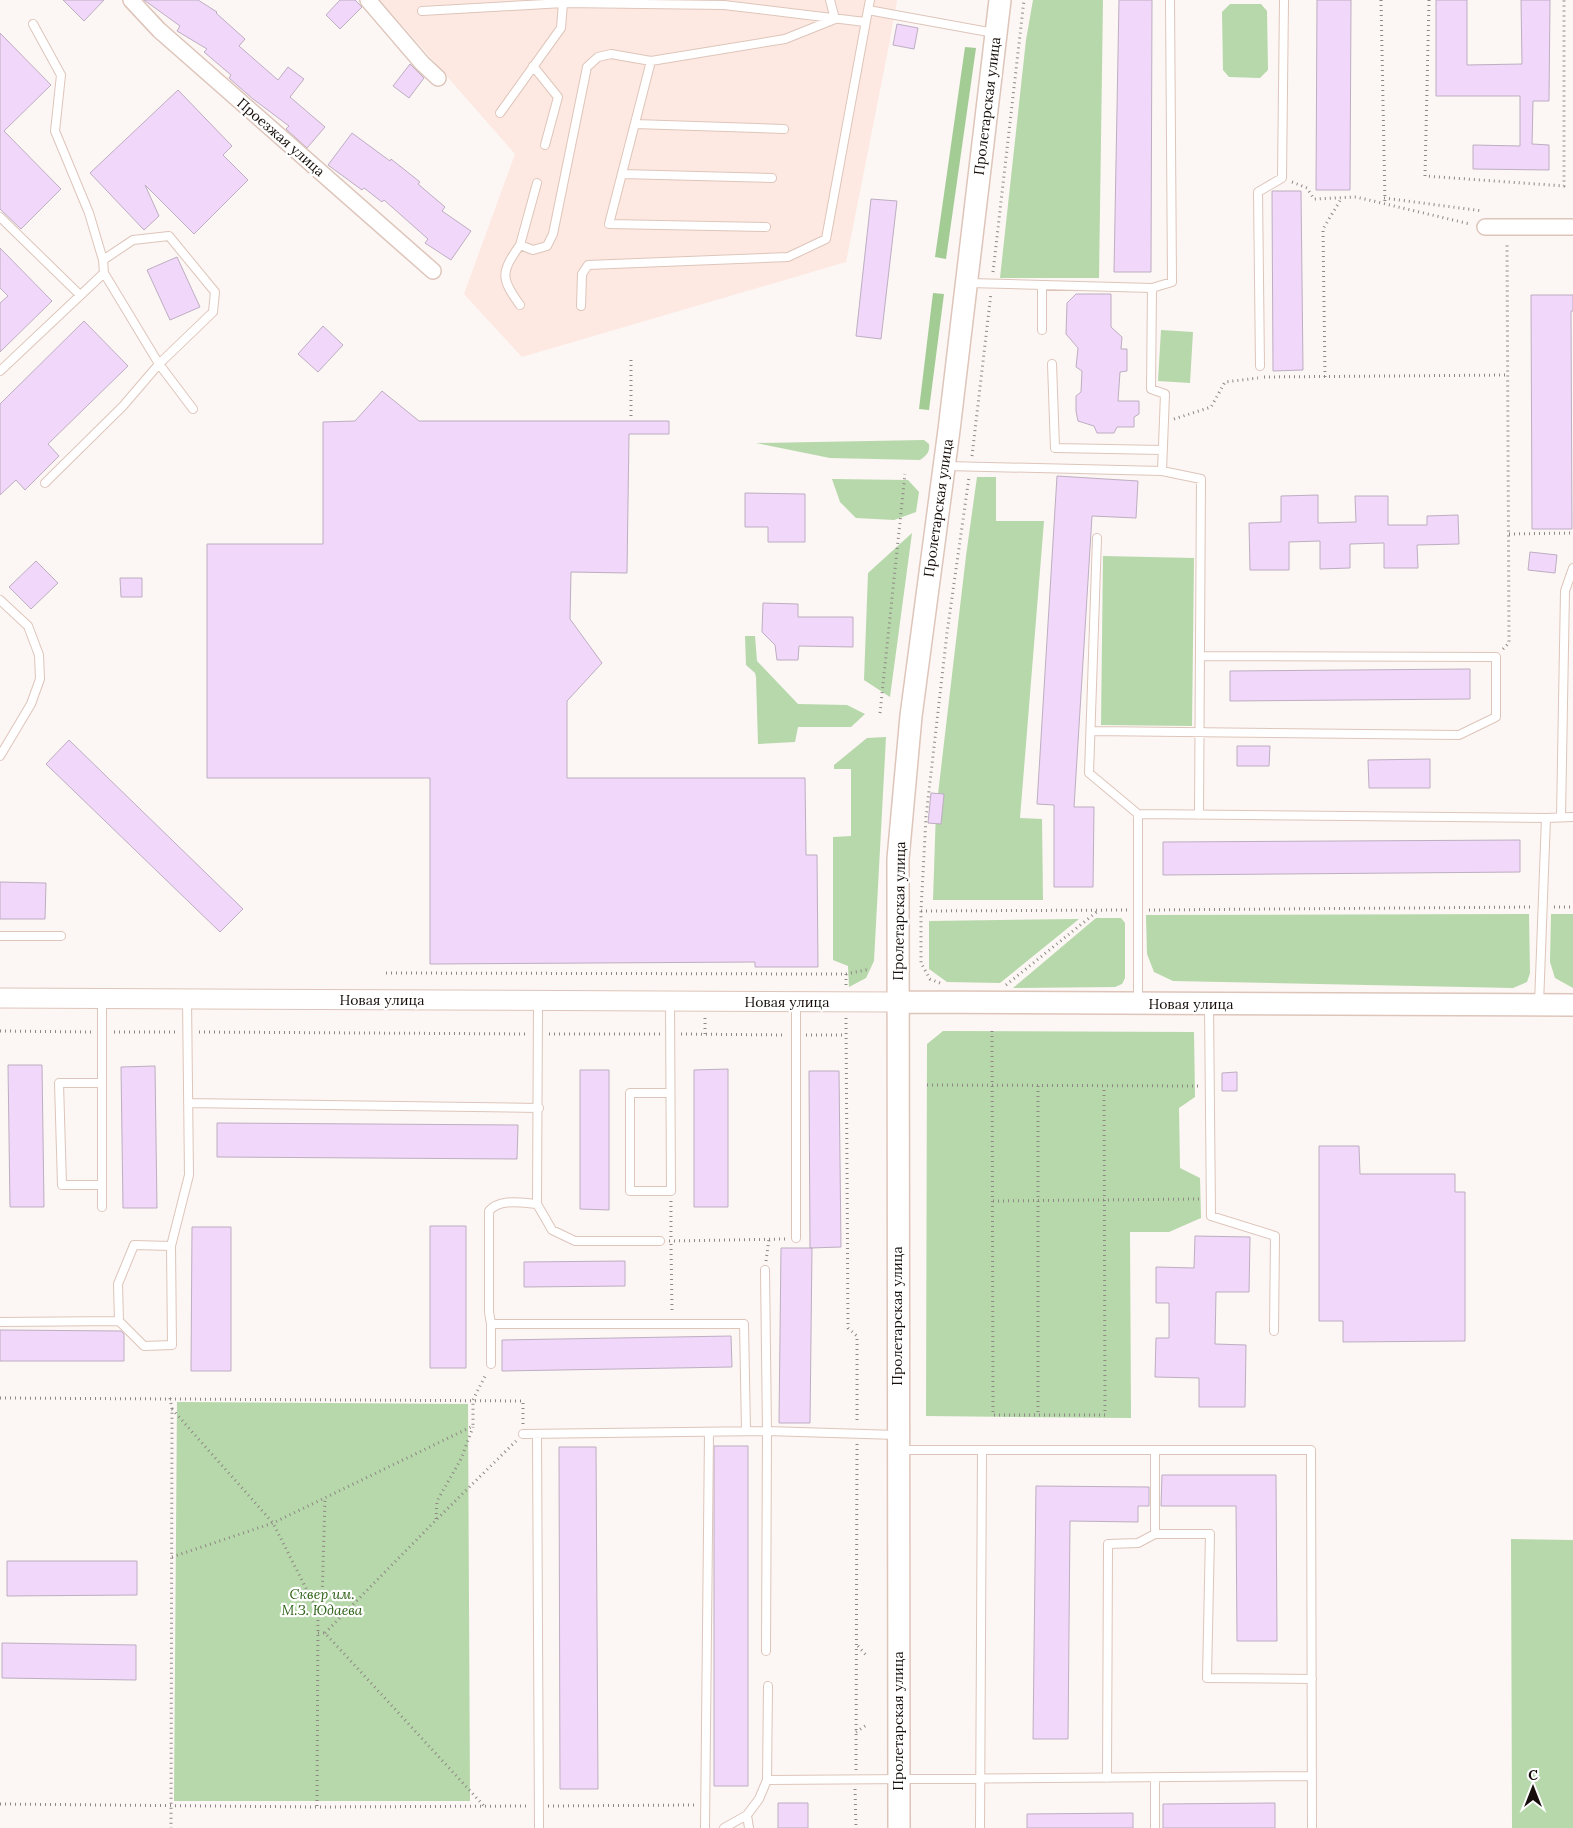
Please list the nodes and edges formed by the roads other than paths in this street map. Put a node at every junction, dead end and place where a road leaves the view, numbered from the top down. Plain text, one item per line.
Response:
1 (131, 0) edge
2 (368, 0) edge
3 (750, 0) edge
4 (830, 0) edge
5 (870, 0) edge
6 (1000, 0) edge
7 (1170, 0) edge
8 (1284, 0) edge
9 (562, 2) junction
10 (752, 8) junction
11 (868, 10) junction
12 (422, 11) dead end
13 (835, 19) junction
14 (865, 22) junction
15 (33, 24) dead end
16 (996, 33) junction
17 (651, 61) junction
18 (533, 66) junction
19 (438, 78) dead end
20 (500, 113) dead end
21 (635, 124) junction
22 (784, 129) dead end
23 (545, 146) dead end
24 (622, 174) junction
25 (772, 178) dead end
26 (537, 183) dead end
27 (0, 218) edge
28 (766, 227) dead end
29 (1485, 227) road end
30 (1573, 227) edge
31 (520, 244) junction
32 (103, 260) junction
33 (433, 271) dead end
34 (104, 273) junction
35 (966, 283) junction
36 (1042, 285) junction
37 (1152, 288) junction
38 (80, 295) junction
39 (520, 305) dead end
40 (581, 306) dead end
41 (1042, 330) dead end
42 (160, 364) junction
43 (1052, 364) dead end
44 (1260, 366) dead end
45 (0, 371) edge
46 (193, 409) dead end
47 (1163, 450) junction
48 (944, 466) junction
49 (1162, 471) junction
50 (44, 483) dead end
51 (1097, 538) dead end
52 (1573, 568) edge
53 (0, 600) edge
54 (1200, 656) junction
55 (1091, 731) junction
56 (1200, 733) junction
57 (0, 756) edge
58 (1138, 814) junction
59 (1199, 815) junction
60 (1561, 817) junction
61 (1573, 817) edge
62 (1546, 818) junction
63 (0, 936) edge
64 (61, 936) dead end
65 (0, 998) edge
66 (102, 999) junction
67 (187, 999) junction
68 (670, 1001) junction
69 (538, 1002) junction
70 (796, 1002) junction
71 (898, 1002) junction
72 (1138, 1004) junction
73 (1209, 1004) junction
74 (1539, 1005) junction
75 (1573, 1005) edge
76 (102, 1083) junction
77 (670, 1093) junction
78 (188, 1103) junction
79 (539, 1108) junction
80 (102, 1185) junction
81 (537, 1204) junction
82 (102, 1207) dead end
83 (796, 1238) road end
84 (660, 1241) road end
85 (171, 1246) junction
86 (765, 1270) road end
87 (119, 1321) junction
88 (0, 1322) edge
89 (491, 1324) junction
90 (1274, 1331) dead end
91 (491, 1364) road end
92 (709, 1432) junction
93 (746, 1432) junction
94 (767, 1432) junction
95 (523, 1434) road end
96 (537, 1434) junction
97 (897, 1442) junction
98 (982, 1450) junction
99 (1154, 1450) junction
100 (1155, 1534) junction
101 (766, 1651) dead end
102 (1312, 1679) junction
103 (768, 1686) dead end
104 (1312, 1776) junction
105 (1107, 1778) junction
106 (1155, 1778) junction
107 (899, 1779) junction
108 (767, 1780) junction
109 (980, 1780) junction
110 (747, 1814) junction
111 (539, 1828) edge
112 (705, 1828) edge
113 (724, 1828) edge
114 (749, 1828) edge
115 (899, 1828) edge
116 (980, 1828) edge
117 (1155, 1828) edge
118 (1312, 1828) edge

1 - 33 street, Проезжая улица
2 - 19 street
3 - 10 lane
4 - 13 lane
5 - 11 lane
6 - 16 main road, Пролетарская улица
7 - 37 lane
8 - 44 lane
9 - 10 lane
9 - 12 lane
9 - 18 lane
10 - 13 lane
11 - 14 lane
11 - 16 lane
13 - 14 lane
13 - 17 lane
14 - 40 lane
15 - 32 lane
16 - 35 main road, Пролетарская улица
17 - 21 lane
17 - 31 lane
18 - 20 lane
18 - 23 lane
21 - 22 lane
21 - 24 lane
24 - 25 lane
24 - 28 lane
26 - 31 lane
27 - 38 lane
29 - 30 street
31 - 39 lane
32 - 34 lane
32 - 42 lane
34 - 38 lane
34 - 42 lane
35 - 36 lane
35 - 48 main road, Пролетарская улица
36 - 37 lane
36 - 41 lane
37 - 47 lane
38 - 45 lane
42 - 46 lane
42 - 50 lane
43 - 47 lane
47 - 49 lane
48 - 49 lane
48 - 71 main road, Пролетарская улица
49 - 54 lane
51 - 55 lane
52 - 60 lane
53 - 57 lane
54 - 56 lane
54 - 56 lane
55 - 56 lane
55 - 58 lane
56 - 59 lane
58 - 59 lane
58 - 72 lane
59 - 62 lane
60 - 61 lane
60 - 62 lane
62 - 74 lane
63 - 64 lane
65 - 66 street, Новая улица
66 - 67 street, Новая улица
66 - 76 lane
67 - 69 street, Новая улица
67 - 78 lane
68 - 69 street, Новая улица
68 - 70 street, Новая улица
68 - 77 lane
69 - 79 lane
70 - 71 street, Новая улица
70 - 83 lane
71 - 72 main road, Новая улица
71 - 97 main road, Пролетарская улица
72 - 73 main road, Новая улица
73 - 74 main road, Новая улица
73 - 90 lane
74 - 75 main road, Новая улица
76 - 80 lane
76 - 80 lane
77 - 77 lane
78 - 79 lane
78 - 85 lane
79 - 81 lane
80 - 82 lane
81 - 84 lane
81 - 89 lane
85 - 87 lane
85 - 87 lane
86 - 94 lane
87 - 88 lane
89 - 91 lane
89 - 93 lane
92 - 93 lane
92 - 96 lane
92 - 112 lane
93 - 94 lane
94 - 97 lane
94 - 101 lane
95 - 96 lane
96 - 111 lane
97 - 98 lane
97 - 107 main road, Пролетарская улица
98 - 99 lane
98 - 109 lane
99 - 100 lane
99 - 102 lane
100 - 102 lane
100 - 105 lane
102 - 104 lane
103 - 108 lane
104 - 106 lane
104 - 118 lane
105 - 106 lane
105 - 109 lane
106 - 117 lane
107 - 108 lane
107 - 109 lane
107 - 115 main road, Пролетарская улица
108 - 110 lane
109 - 116 lane
110 - 113 lane
110 - 114 lane

